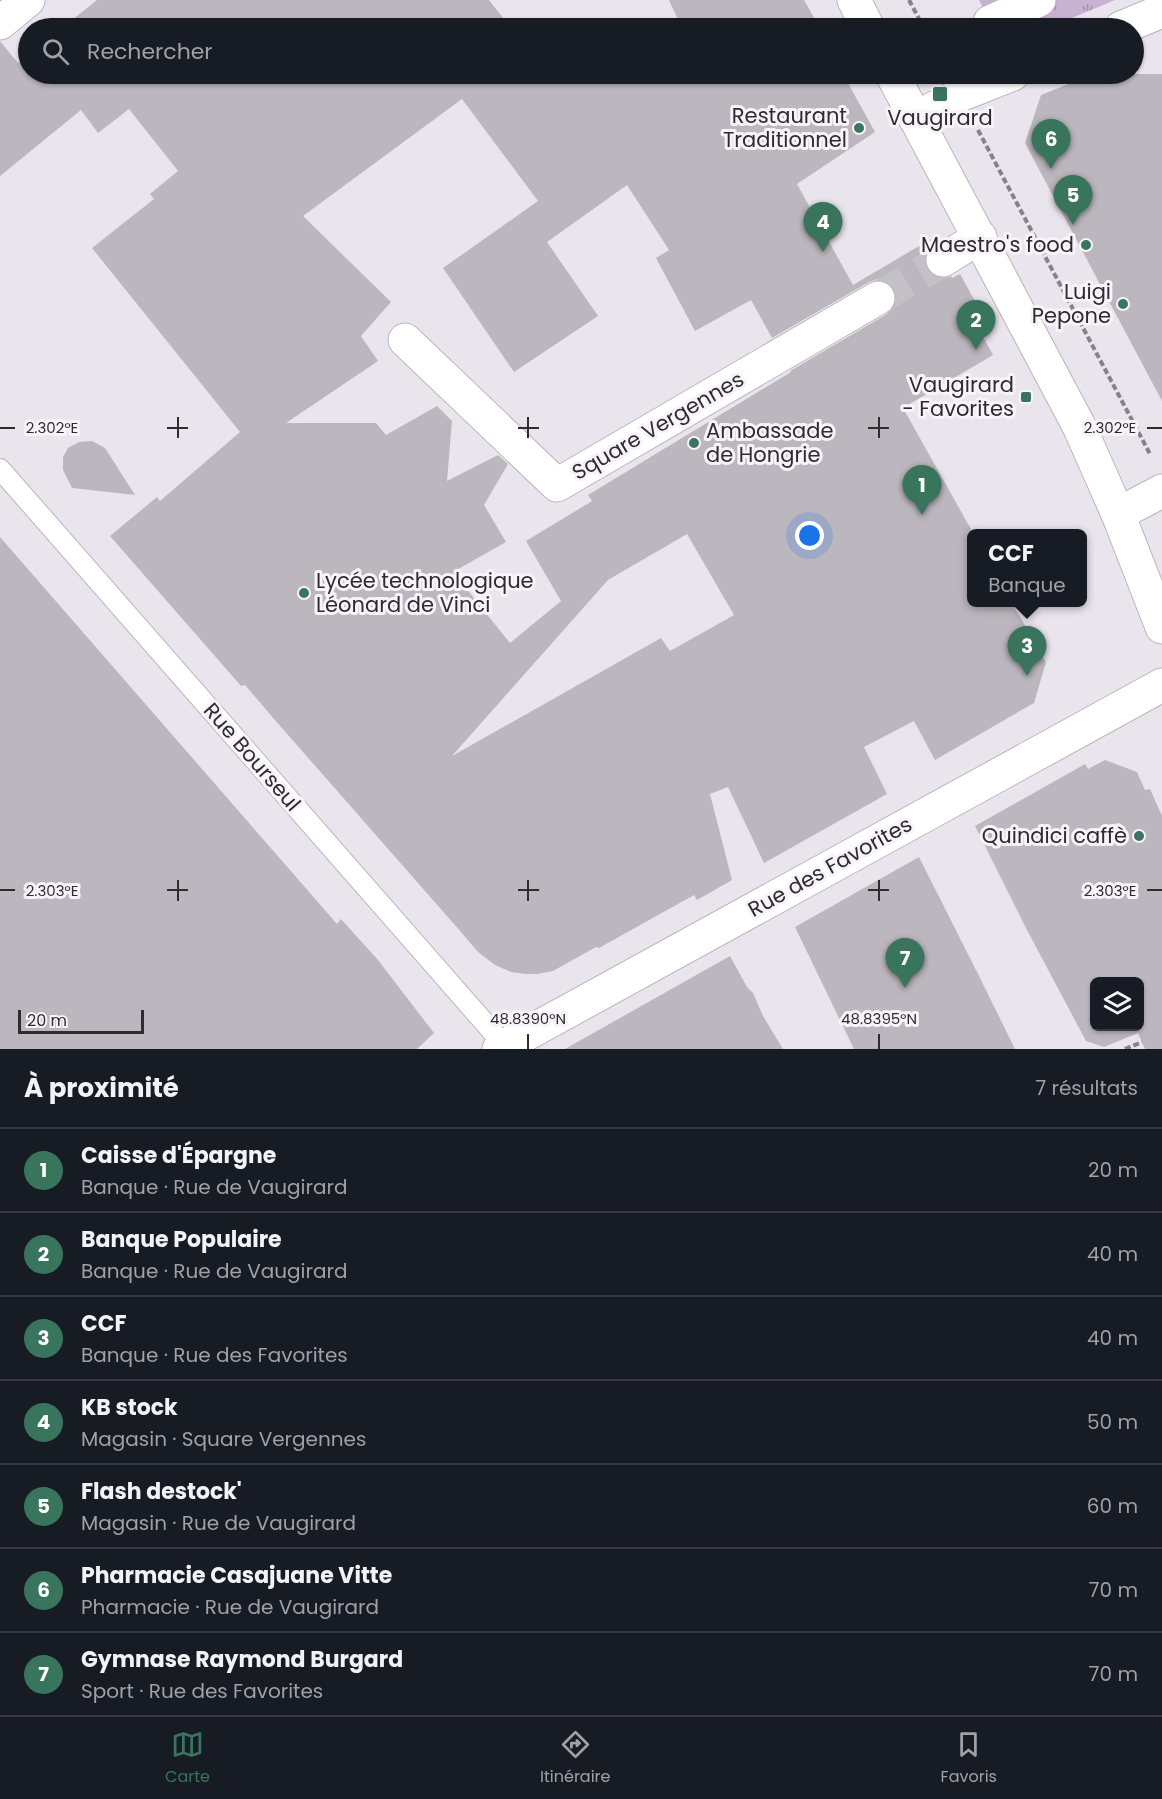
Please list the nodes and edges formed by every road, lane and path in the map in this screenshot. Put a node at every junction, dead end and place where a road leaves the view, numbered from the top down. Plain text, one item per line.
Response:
1 (28, 0) edge
2 (854, 0) edge
3 (909, 0) edge
4 (1038, 0) edge
5 (1162, 11) edge
6 (863, 18) edge
7 (919, 18) edge
8 (999, 18) edge
9 (1144, 18) edge
10 (0, 23) edge
11 (897, 84) edge
12 (988, 84) edge
13 (915, 118) junction
14 (974, 122) dead end
15 (980, 237) junction
16 (943, 260) tunnel mouth
17 (878, 298) tunnel mouth
18 (405, 340) dead end
19 (1153, 460) dead end
20 (0, 469) edge
21 (1162, 491) edge
22 (1118, 514) junction
23 (1162, 627) edge
24 (1162, 686) edge
25 (1142, 1042) dead end
26 (502, 1047) edge
27 (1125, 1049) edge

1 - 10 street
2 - 6 street
3 - 7 path
4 - 8 street
5 - 9 street
11 - 13 street
12 - 13 street
13 - 15 street
14 - 19 path
15 - 16 street
15 - 22 street
17 - 18 street, Square Vergennes
20 - 26 lane, Rue Bourseul
21 - 22 street
22 - 23 street
24 - 26 street, Rue des Favorites
25 - 27 path

